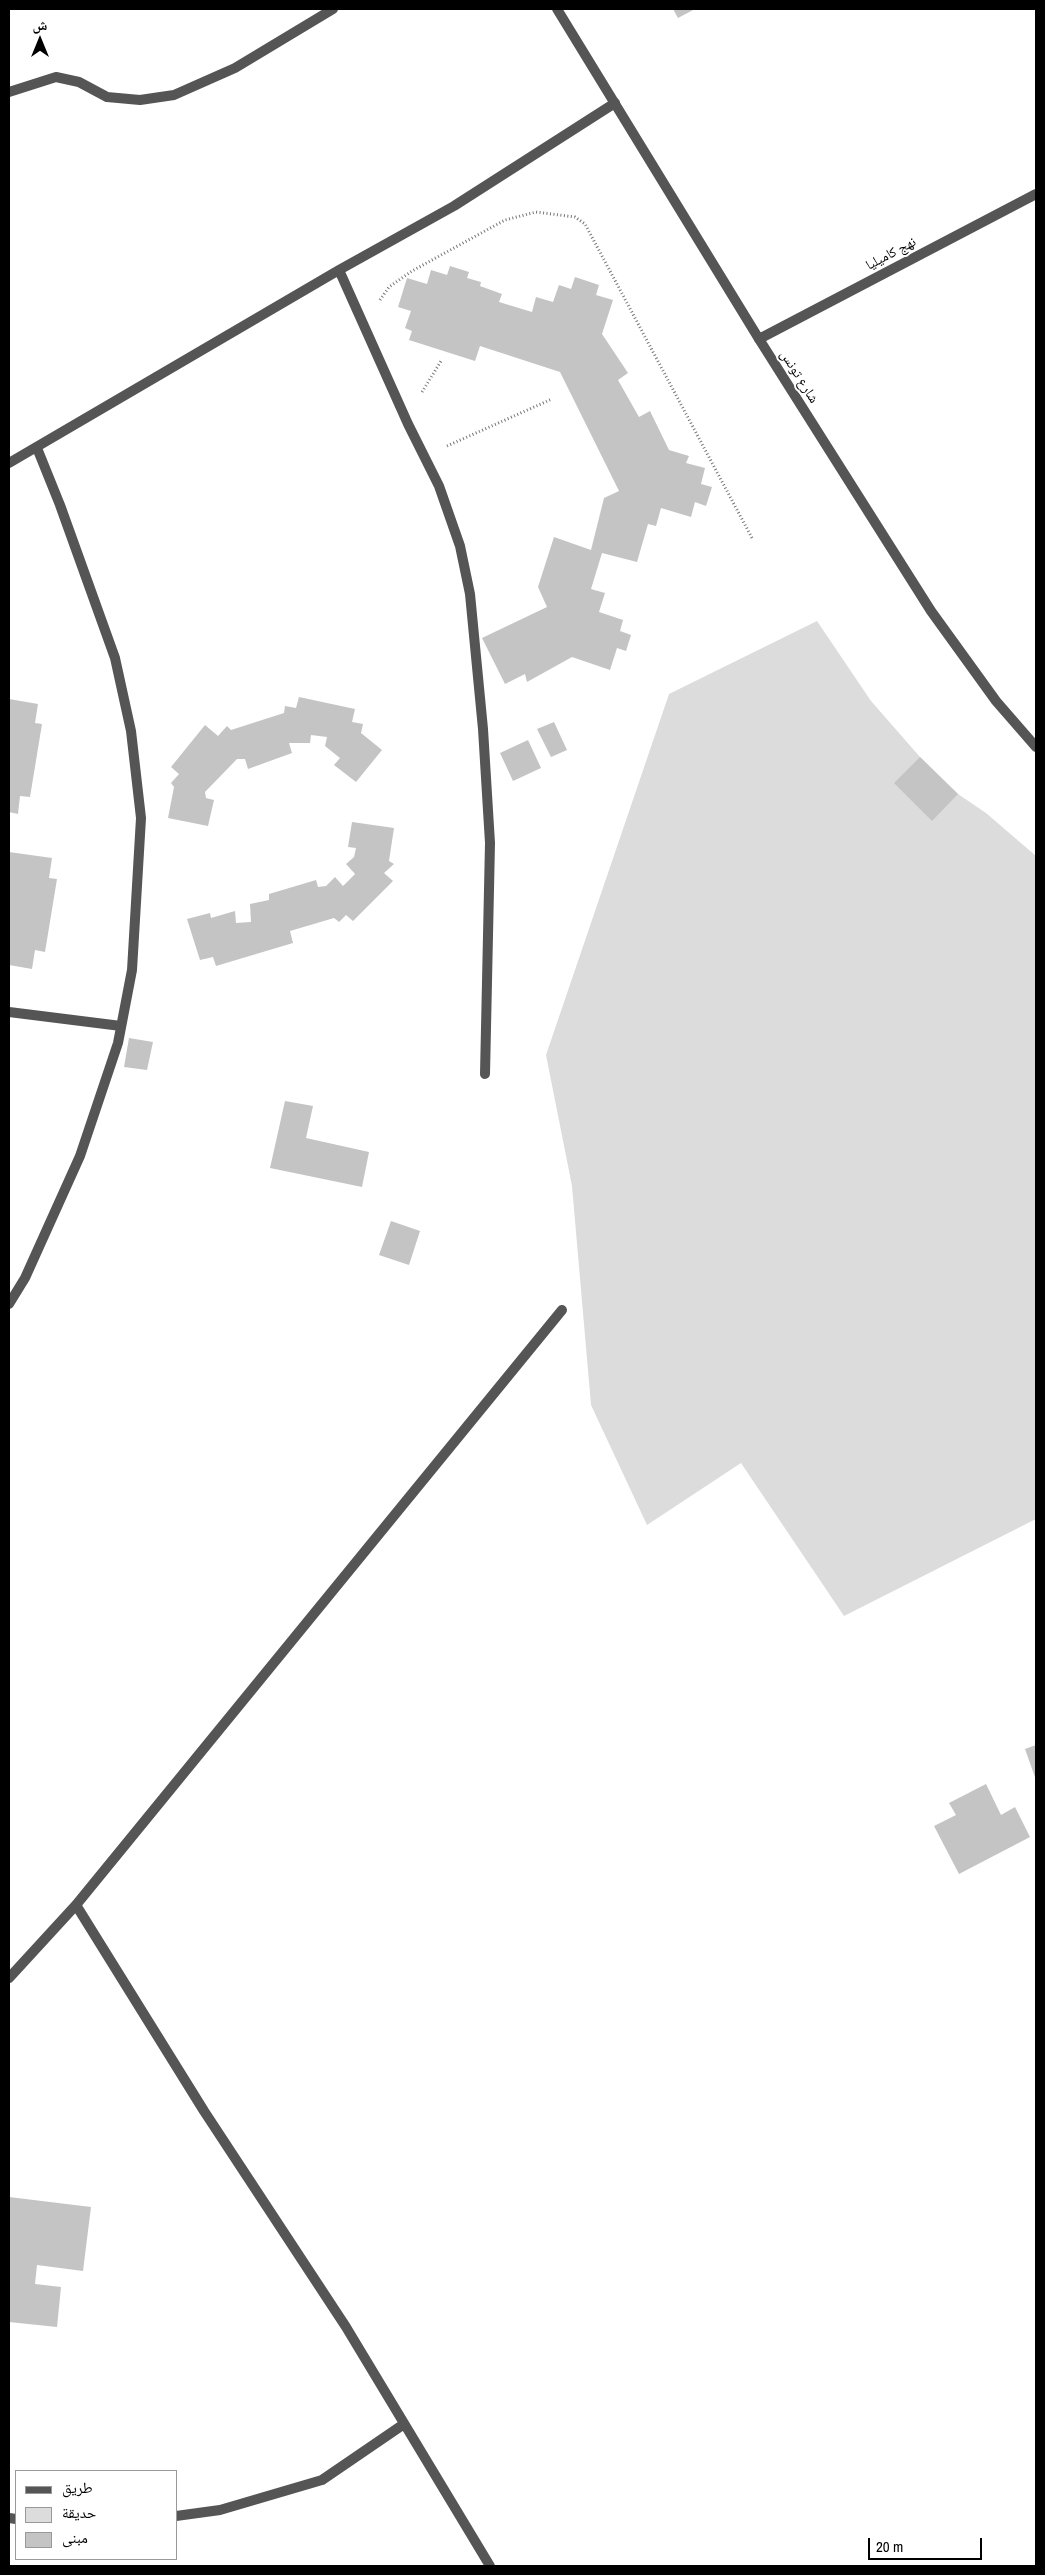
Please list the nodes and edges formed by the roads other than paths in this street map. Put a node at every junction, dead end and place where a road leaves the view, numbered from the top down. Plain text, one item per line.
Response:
1 (333, 9) edge
2 (557, 9) edge
3 (9, 92) edge
4 (614, 103) junction
5 (1036, 194) edge
6 (339, 270) junction
7 (759, 340) junction
8 (37, 448) junction
9 (9, 463) edge
10 (1036, 746) edge
11 (9, 1012) edge
12 (121, 1026) junction
13 (485, 1074) dead end
14 (9, 1304) edge
15 (562, 1310) dead end
16 (76, 1905) junction
17 (9, 1978) edge
18 (404, 2424) junction
19 (178, 2516) edge
20 (490, 2566) edge

1 - 3 street
2 - 4 street, شارع تونس
4 - 6 street
4 - 7 street, شارع تونس
5 - 7 street, نهج كاميليا
6 - 8 street
6 - 13 street
7 - 10 street, شارع تونس
8 - 9 street
8 - 12 street
11 - 12 street
12 - 14 street
15 - 16 street
16 - 17 street
16 - 18 street
18 - 19 street
18 - 20 street

